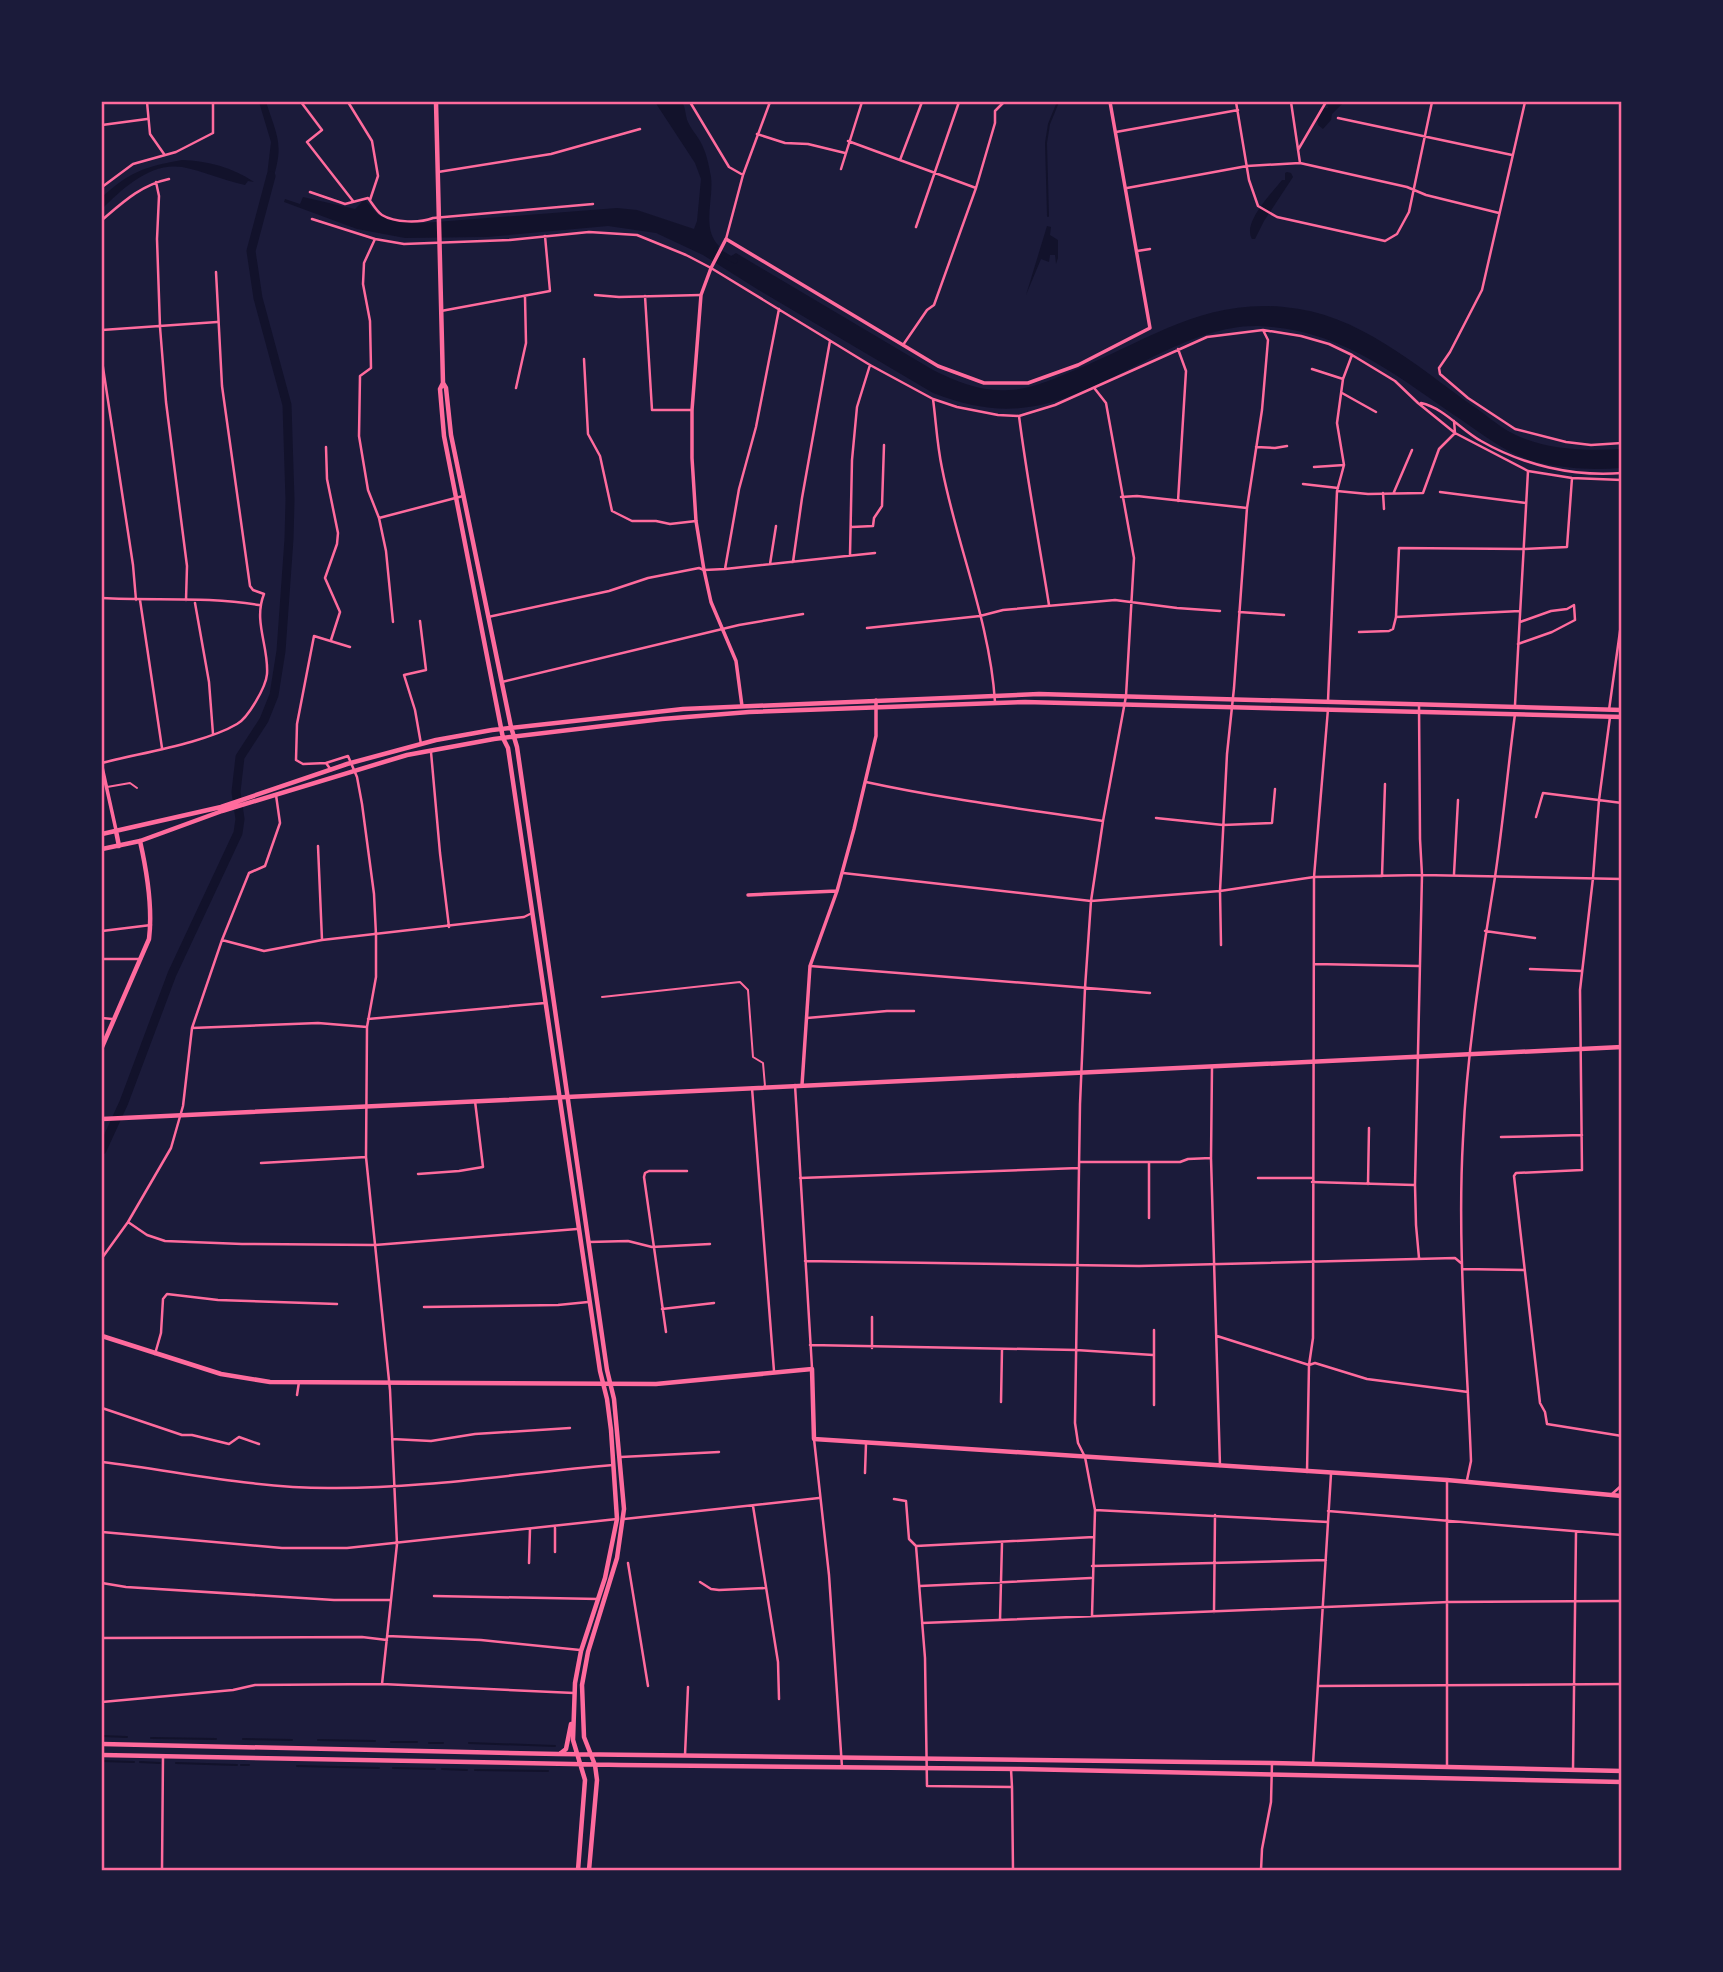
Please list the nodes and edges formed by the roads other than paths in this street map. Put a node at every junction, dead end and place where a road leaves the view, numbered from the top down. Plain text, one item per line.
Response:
1 (147, 102) edge
2 (213, 102) edge
3 (301, 102) edge
4 (348, 102) edge
5 (436, 102) edge
6 (690, 102) edge
7 (770, 102) edge
8 (862, 102) edge
9 (922, 102) edge
10 (959, 102) edge
11 (1004, 102) edge
12 (1110, 102) edge
13 (1236, 102) edge
14 (1291, 102) edge
15 (1326, 102) edge
16 (1432, 102) edge
17 (1524, 102) edge
18 (1238, 110) junction
19 (1338, 118) dead end
20 (147, 119) junction
21 (102, 125) edge
22 (640, 129) dead end
23 (1116, 132) junction
24 (757, 134) junction
25 (1424, 136) junction
26 (848, 141) junction
27 (1298, 150) junction
28 (845, 153) junction
29 (164, 154) junction
30 (1514, 155) junction
31 (900, 160) junction
32 (1300, 163) junction
33 (1247, 166) junction
34 (841, 169) dead end
35 (438, 172) junction
36 (934, 173) junction
37 (743, 175) junction
38 (169, 179) dead end
39 (156, 182) junction
40 (102, 187) edge
41 (976, 188) junction
42 (1127, 188) junction
43 (1413, 190) junction
44 (310, 192) dead end
45 (370, 200) junction
46 (353, 201) junction
47 (593, 204) dead end
48 (1499, 213) junction
49 (439, 218) junction
50 (312, 219) dead end
51 (102, 220) edge
52 (916, 227) dead end
53 (545, 236) junction
54 (375, 239) junction
55 (726, 239) junction
56 (439, 243) junction
57 (1150, 249) dead end
58 (1137, 251) junction
59 (712, 266) junction
60 (216, 272) dead end
61 (595, 295) dead end
62 (701, 295) junction
63 (645, 296) junction
64 (525, 297) junction
65 (779, 308) junction
66 (441, 312) junction
67 (218, 322) junction
68 (160, 327) junction
69 (102, 330) edge
70 (1263, 330) junction
71 (831, 339) junction
72 (903, 345) junction
73 (1178, 349) junction
74 (1352, 355) junction
75 (584, 359) dead end
76 (102, 361) edge
77 (870, 365) junction
78 (1312, 369) dead end
79 (1343, 379) junction
80 (516, 388) dead end
81 (1095, 389) junction
82 (1340, 393) junction
83 (933, 398) junction
84 (1418, 403) junction
85 (692, 410) junction
86 (1376, 412) dead end
87 (1019, 415) junction
88 (1454, 420) junction
89 (1455, 433) junction
90 (1622, 443) edge
91 (884, 445) dead end
92 (1287, 446) dead end
93 (326, 447) dead end
94 (1256, 447) junction
95 (1412, 450) dead end
96 (1521, 459) junction
97 (1344, 464) junction
98 (1314, 467) dead end
99 (1528, 471) junction
100 (1622, 473) edge
101 (1572, 478) junction
102 (1622, 480) edge
103 (1303, 484) dead end
104 (1337, 489) junction
105 (1394, 492) junction
106 (1440, 492) dead end
107 (1383, 493) junction
108 (460, 497) junction
109 (1121, 497) junction
110 (1178, 501) junction
111 (1526, 503) junction
112 (1247, 509) junction
113 (1384, 509) dead end
114 (379, 518) junction
115 (696, 521) junction
116 (776, 526) dead end
117 (850, 527) junction
118 (1523, 549) junction
119 (875, 553) dead end
120 (850, 555) junction
121 (793, 562) junction
122 (770, 564) junction
123 (724, 569) junction
124 (704, 570) junction
125 (102, 597) edge
126 (138, 600) junction
127 (186, 600) junction
128 (195, 601) junction
129 (1131, 601) junction
130 (260, 605) junction
131 (1049, 605) junction
132 (1220, 611) dead end
133 (1520, 611) junction
134 (1239, 612) junction
135 (803, 614) dead end
136 (1284, 615) dead end
137 (980, 616) junction
138 (488, 617) junction
139 (1396, 617) junction
140 (1622, 617) edge
141 (420, 621) dead end
142 (393, 622) dead end
143 (1519, 622) junction
144 (867, 628) dead end
145 (722, 629) junction
146 (1359, 632) dead end
147 (331, 640) junction
148 (1518, 643) junction
149 (350, 647) dead end
150 (502, 682) junction
151 (995, 694) junction
152 (1126, 696) junction
153 (1233, 699) junction
154 (876, 700) junction
155 (1328, 701) junction
156 (995, 702) junction
157 (1123, 704) junction
158 (1419, 704) junction
159 (741, 705) junction
160 (876, 707) junction
161 (1232, 707) junction
162 (1515, 707) junction
163 (1328, 709) junction
164 (1609, 710) junction
165 (1622, 710) edge
166 (1419, 712) junction
167 (742, 713) junction
168 (1515, 714) junction
169 (1610, 717) junction
170 (1622, 717) edge
171 (510, 727) junction
172 (502, 728) junction
173 (213, 734) junction
174 (513, 736) junction
175 (503, 738) junction
176 (421, 744) junction
177 (162, 748) junction
178 (430, 750) junction
179 (326, 763) junction
180 (352, 763) junction
181 (102, 765) edge
182 (331, 770) junction
183 (354, 770) junction
184 (866, 782) junction
185 (1385, 785) dead end
186 (106, 788) junction
187 (137, 788) dead end
188 (1275, 789) dead end
189 (276, 795) junction
190 (252, 800) junction
191 (1458, 800) dead end
192 (1599, 800) junction
193 (1622, 803) edge
194 (221, 809) junction
195 (1536, 817) dead end
196 (1156, 818) dead end
197 (1103, 821) junction
198 (1223, 825) junction
199 (135, 827) junction
200 (116, 831) junction
201 (102, 834) edge
202 (140, 841) junction
203 (119, 846) junction
204 (317, 846) dead end
205 (102, 849) edge
206 (843, 873) junction
207 (1422, 875) junction
208 (1454, 875) junction
209 (1382, 876) junction
210 (1495, 876) junction
211 (1314, 877) junction
212 (1593, 878) junction
213 (1622, 879) edge
214 (837, 891) junction
215 (1220, 891) junction
216 (748, 895) dead end
217 (1091, 901) junction
218 (532, 913) junction
219 (151, 925) junction
220 (449, 927) junction
221 (102, 931) edge
222 (1485, 931) junction
223 (376, 935) junction
224 (1535, 938) dead end
225 (222, 940) junction
226 (322, 940) junction
227 (1222, 945) dead end
228 (102, 959) edge
229 (141, 959) junction
230 (1314, 964) junction
231 (1420, 966) junction
232 (810, 967) junction
233 (1530, 969) dead end
234 (1583, 971) junction
235 (1085, 988) junction
236 (1150, 993) dead end
237 (602, 997) dead end
238 (545, 1003) junction
239 (915, 1011) dead end
240 (102, 1018) edge
241 (807, 1018) junction
242 (368, 1019) junction
243 (114, 1020) junction
244 (367, 1027) junction
245 (192, 1028) junction
246 (1622, 1046) edge
247 (102, 1047) edge
248 (1580, 1048) junction
249 (1469, 1054) junction
250 (1417, 1055) junction
251 (1315, 1061) junction
252 (1212, 1067) junction
253 (1081, 1072) junction
254 (795, 1085) junction
255 (802, 1085) junction
256 (752, 1087) junction
257 (765, 1087) junction
258 (560, 1097) junction
259 (567, 1097) junction
260 (475, 1101) junction
261 (365, 1108) junction
262 (179, 1117) junction
263 (102, 1119) edge
264 (1370, 1128) dead end
265 (1581, 1135) junction
266 (1501, 1137) dead end
267 (366, 1157) junction
268 (1211, 1158) junction
269 (1079, 1162) junction
270 (261, 1163) dead end
271 (1149, 1163) junction
272 (1079, 1168) junction
273 (687, 1171) dead end
274 (418, 1174) dead end
275 (800, 1178) junction
276 (1258, 1178) dead end
277 (1312, 1180) junction
278 (1368, 1184) junction
279 (1415, 1185) junction
280 (1149, 1218) dead end
281 (128, 1222) junction
282 (580, 1228) junction
283 (589, 1242) junction
284 (710, 1244) dead end
285 (375, 1245) junction
286 (652, 1247) junction
287 (102, 1258) edge
288 (1419, 1258) junction
289 (805, 1261) junction
290 (1313, 1261) junction
291 (1461, 1263) junction
292 (1076, 1265) junction
293 (1213, 1266) junction
294 (1462, 1269) junction
295 (1524, 1270) junction
296 (590, 1301) junction
297 (714, 1303) dead end
298 (337, 1304) dead end
299 (424, 1307) dead end
300 (662, 1309) junction
301 (872, 1317) dead end
302 (1154, 1330) dead end
303 (666, 1332) dead end
304 (102, 1336) edge
305 (1217, 1336) junction
306 (810, 1345) junction
307 (872, 1348) junction
308 (1002, 1349) junction
309 (1076, 1350) junction
310 (155, 1354) junction
311 (1153, 1355) junction
312 (1309, 1365) junction
313 (812, 1369) junction
314 (774, 1371) junction
315 (299, 1382) junction
316 (389, 1383) junction
317 (603, 1385) junction
318 (611, 1385) junction
319 (1468, 1392) junction
320 (297, 1395) dead end
321 (1001, 1402) dead end
322 (1154, 1405) dead end
323 (102, 1408) edge
324 (570, 1428) dead end
325 (1622, 1436) edge
326 (392, 1439) junction
327 (814, 1439) junction
328 (866, 1443) junction
329 (259, 1444) dead end
330 (719, 1452) dead end
331 (620, 1457) junction
332 (1085, 1457) junction
333 (102, 1462) edge
334 (614, 1465) junction
335 (1220, 1466) junction
336 (1307, 1472) junction
337 (865, 1473) dead end
338 (1331, 1473) junction
339 (1447, 1480) junction
340 (1467, 1482) junction
341 (1622, 1485) edge
342 (395, 1488) junction
343 (1609, 1495) junction
344 (1622, 1496) edge
345 (819, 1498) junction
346 (894, 1499) dead end
347 (754, 1506) junction
348 (1095, 1510) junction
349 (1328, 1511) junction
350 (1215, 1515) junction
351 (620, 1519) junction
352 (1448, 1520) junction
353 (1328, 1522) junction
354 (555, 1527) junction
355 (530, 1529) junction
356 (102, 1532) edge
357 (1576, 1532) junction
358 (1622, 1535) edge
359 (1094, 1537) junction
360 (1002, 1543) junction
361 (397, 1544) junction
362 (916, 1546) junction
363 (555, 1552) dead end
364 (1326, 1560) junction
365 (1214, 1562) junction
366 (529, 1563) dead end
367 (628, 1563) dead end
368 (1092, 1566) junction
369 (1091, 1578) junction
370 (700, 1582) dead end
371 (1000, 1582) junction
372 (102, 1583) edge
373 (919, 1586) junction
374 (765, 1588) junction
375 (435, 1595) dead end
376 (598, 1599) junction
377 (391, 1600) junction
378 (1575, 1601) junction
379 (1622, 1601) edge
380 (1449, 1602) junction
381 (1323, 1606) junction
382 (1214, 1612) junction
383 (1092, 1616) junction
384 (1000, 1620) junction
385 (922, 1623) junction
386 (102, 1638) edge
387 (387, 1638) junction
388 (581, 1651) junction
389 (382, 1684) junction
390 (1447, 1684) junction
391 (1622, 1684) edge
392 (1573, 1685) junction
393 (648, 1686) dead end
394 (1318, 1686) junction
395 (688, 1687) dead end
396 (574, 1693) junction
397 (779, 1699) dead end
398 (102, 1702) edge
399 (573, 1716) junction
400 (102, 1744) edge
401 (300, 1748) junction
402 (558, 1754) junction
403 (578, 1754) junction
404 (592, 1754) junction
405 (102, 1755) edge
406 (685, 1755) junction
407 (163, 1756) junction
408 (842, 1757) junction
409 (300, 1759) junction
410 (927, 1759) junction
411 (1180, 1762) junction
412 (1272, 1763) junction
413 (582, 1764) junction
414 (1313, 1764) junction
415 (596, 1765) junction
416 (1349, 1765) junction
417 (1368, 1765) junction
418 (842, 1767) junction
419 (1447, 1767) junction
420 (927, 1768) junction
421 (1011, 1769) junction
422 (1573, 1770) junction
423 (1622, 1771) edge
424 (1180, 1773) junction
425 (1272, 1775) junction
426 (1348, 1777) junction
427 (1368, 1777) junction
428 (1448, 1779) junction
429 (1573, 1781) junction
430 (1622, 1782) edge
431 (1012, 1787) junction
432 (162, 1871) edge
433 (578, 1871) edge
434 (589, 1871) edge
435 (1013, 1871) edge
436 (1261, 1871) edge

1 - 20 street
2 - 29 street
3 - 46 street
4 - 45 street
5 - 35 main road
6 - 37 street
7 - 24 street
8 - 26 street
9 - 31 street
10 - 36 street
11 - 41 street
12 - 23 street
13 - 18 street
14 - 27 street
15 - 27 street
16 - 25 street
17 - 30 street
18 - 23 street
18 - 33 street
19 - 25 street
20 - 21 street
20 - 29 street
22 - 35 street
23 - 42 street
24 - 28 street
24 - 37 street
25 - 30 street
25 - 43 street
26 - 28 street
26 - 31 street
27 - 32 street
28 - 34 street
29 - 40 street
30 - 48 street
31 - 36 street
32 - 33 street
32 - 43 street
33 - 42 street
33 - 43 street
35 - 49 main road
36 - 41 street
36 - 52 street
37 - 55 street
38 - 39 street
39 - 51 street
39 - 68 street
41 - 72 street
42 - 58 street
43 - 48 street
44 - 46 street
45 - 46 street
45 - 49 street
47 - 49 street
48 - 90 street
49 - 56 main road
50 - 54 street
53 - 56 street
53 - 59 street
53 - 64 street
54 - 56 street
54 - 114 street
55 - 59 street
55 - 72 street
56 - 66 main road
57 - 58 street
58 - 72 street
59 - 62 street
59 - 65 street
60 - 67 street
61 - 63 street
62 - 63 street
62 - 85 street
63 - 85 street
64 - 66 street
64 - 80 street
65 - 71 street
65 - 123 street
66 - 108 main road
67 - 68 street
67 - 130 street
68 - 69 street
68 - 127 street
70 - 73 street
70 - 74 street
70 - 94 street
71 - 77 street
71 - 121 street
73 - 81 street
73 - 110 street
74 - 79 street
74 - 84 street
75 - 115 street
76 - 126 street
77 - 83 street
77 - 117 street
78 - 79 street
79 - 82 street
81 - 87 street
81 - 109 street
82 - 86 street
82 - 97 street
83 - 87 street
83 - 137 street
84 - 88 street
84 - 89 street
85 - 115 street
87 - 131 street
88 - 89 street
88 - 96 street
89 - 99 street
89 - 105 street
91 - 117 street
92 - 94 street
93 - 147 street
94 - 112 street
95 - 105 street
96 - 99 street
96 - 100 street
97 - 98 street
97 - 104 street
99 - 101 street
99 - 111 street
101 - 102 street
101 - 118 street
103 - 104 street
104 - 107 street
104 - 155 street
105 - 107 street
106 - 111 street
107 - 113 street
108 - 114 street
108 - 138 main road
108 - 172 main road
109 - 110 street
109 - 129 street
110 - 112 street
111 - 118 street
112 - 134 street
114 - 142 street
115 - 124 street
116 - 122 street
117 - 120 street
118 - 133 street
118 - 139 street
119 - 120 street
120 - 121 street
121 - 122 street
122 - 123 street
123 - 124 street
124 - 138 street
124 - 145 street
125 - 126 street
126 - 127 street
126 - 177 street
127 - 128 street
128 - 130 street
128 - 173 street
129 - 131 street
129 - 132 street
129 - 152 street
130 - 173 street
131 - 137 street
133 - 139 street
133 - 143 street
134 - 136 street
134 - 153 street
135 - 145 street
137 - 144 street
137 - 151 street
138 - 150 main road
139 - 146 street
140 - 164 street
141 - 176 street
143 - 148 street
143 - 148 street
145 - 150 street
145 - 159 street
147 - 149 street
147 - 179 street
148 - 162 street
150 - 171 main road
151 - 152 main road
151 - 154 main road
151 - 156 street
152 - 153 main road
152 - 157 street
153 - 155 main road
153 - 161 street
154 - 159 main road
154 - 160 street
155 - 158 main road
156 - 157 main road
156 - 160 main road
157 - 161 main road
157 - 197 street
158 - 162 main road
158 - 166 street
159 - 167 street
159 - 171 main road
160 - 167 main road
160 - 184 street
161 - 163 main road
161 - 198 street
162 - 164 main road
163 - 166 main road
163 - 211 street
164 - 165 main road
166 - 168 main road
166 - 207 street
167 - 174 main road
168 - 169 main road
168 - 210 street
169 - 170 main road
169 - 192 street
171 - 172 main road
171 - 174 main road
172 - 175 main road
172 - 176 main road
173 - 177 street
174 - 175 main road
174 - 259 main road
175 - 178 main road
175 - 218 main road
176 - 180 main road
177 - 181 street
178 - 183 main road
178 - 220 street
179 - 180 street
179 - 182 street
180 - 182 main road
180 - 183 street
181 - 186 street
182 - 190 main road
183 - 189 main road
183 - 223 street
184 - 197 street
184 - 206 street
185 - 209 street
186 - 187 lane
186 - 200 street
188 - 198 street
189 - 190 main road
189 - 225 street
190 - 194 main road
191 - 208 street
192 - 193 street
192 - 195 street
192 - 212 street
194 - 199 main road
194 - 202 main road
196 - 198 street
197 - 217 street
198 - 215 street
199 - 200 main road
199 - 202 main road
200 - 201 main road
200 - 203 main road
202 - 203 main road
202 - 219 main road
203 - 205 main road
204 - 226 street
206 - 214 street
206 - 217 street
207 - 208 street
207 - 209 street
207 - 231 street
208 - 210 street
209 - 211 street
210 - 212 street
210 - 222 street
211 - 215 street
211 - 230 street
212 - 213 street
212 - 234 street
214 - 216 street
214 - 232 street
215 - 217 street
215 - 227 street
217 - 235 street
218 - 220 street
218 - 238 main road
219 - 221 street
219 - 229 main road
220 - 223 street
222 - 224 street
222 - 249 street
223 - 226 street
223 - 242 street
225 - 226 street
225 - 245 street
228 - 229 street
229 - 243 main road
230 - 231 street
230 - 251 street
231 - 250 street
232 - 235 street
232 - 241 street
233 - 234 street
234 - 248 street
235 - 236 street
235 - 253 street
237 - 257 lane
238 - 242 street
238 - 258 main road
239 - 241 street
240 - 243 street
241 - 255 street
242 - 244 street
243 - 247 main road
244 - 245 street
244 - 261 street
245 - 262 street
246 - 248 main road
248 - 249 main road
248 - 265 street
249 - 250 main road
249 - 291 street
250 - 251 main road
250 - 279 street
251 - 252 main road
251 - 277 street
252 - 253 main road
252 - 268 street
253 - 255 main road
253 - 269 street
254 - 255 main road
254 - 257 main road
254 - 275 street
256 - 257 main road
256 - 259 main road
256 - 314 street
258 - 259 main road
258 - 260 main road
258 - 282 main road
259 - 283 main road
260 - 261 main road
260 - 274 street
261 - 262 main road
261 - 267 street
262 - 263 main road
262 - 281 street
264 - 278 street
265 - 266 street
265 - 295 street
267 - 270 street
267 - 285 street
268 - 271 street
268 - 293 street
269 - 271 street
269 - 272 street
271 - 280 street
272 - 275 street
272 - 292 street
273 - 286 street
275 - 289 street
276 - 277 street
277 - 278 street
277 - 290 street
278 - 279 street
279 - 288 street
281 - 285 street
281 - 287 street
282 - 285 street
282 - 296 main road
283 - 286 street
283 - 318 main road
284 - 286 street
285 - 316 street
286 - 300 street
288 - 290 street
288 - 291 street
289 - 292 street
289 - 306 street
290 - 293 street
290 - 312 street
291 - 294 street
292 - 293 street
292 - 309 street
293 - 305 street
294 - 295 street
294 - 319 street
295 - 325 street
296 - 299 street
296 - 317 main road
297 - 300 street
298 - 310 street
300 - 303 street
301 - 307 street
302 - 311 street
304 - 310 main road
305 - 312 street
305 - 335 street
306 - 307 street
306 - 313 street
307 - 308 street
308 - 309 street
308 - 321 street
309 - 311 street
309 - 332 street
310 - 315 main road
311 - 322 street
312 - 319 street
312 - 336 street
313 - 314 main road
313 - 327 main road
314 - 318 main road
315 - 316 main road
315 - 320 street
316 - 317 main road
316 - 326 street
317 - 318 main road
317 - 334 main road
318 - 331 main road
319 - 340 street
323 - 329 street
324 - 326 street
326 - 342 street
327 - 328 main road
327 - 345 street
328 - 332 main road
328 - 337 street
330 - 331 street
331 - 351 main road
332 - 335 main road
332 - 348 street
333 - 342 street
334 - 342 street
334 - 351 main road
335 - 336 main road
336 - 338 main road
338 - 339 main road
338 - 349 street
339 - 340 main road
339 - 352 street
340 - 343 main road
341 - 343 street
342 - 361 street
343 - 344 main road
345 - 347 street
345 - 408 street
346 - 362 street
347 - 351 street
347 - 374 street
348 - 350 street
348 - 359 street
349 - 352 street
349 - 353 street
350 - 353 street
350 - 365 street
351 - 354 street
351 - 376 main road
351 - 404 main road
352 - 357 street
352 - 380 street
353 - 364 street
354 - 355 street
354 - 363 street
355 - 361 street
355 - 366 street
356 - 361 street
357 - 358 street
357 - 378 street
359 - 360 street
359 - 368 street
360 - 362 street
360 - 371 street
361 - 377 street
362 - 373 street
364 - 365 street
364 - 381 street
365 - 368 street
365 - 382 street
367 - 393 street
368 - 369 street
369 - 371 street
369 - 383 street
370 - 374 street
371 - 373 street
371 - 384 street
372 - 377 street
373 - 385 street
374 - 397 street
375 - 376 street
376 - 388 main road
377 - 387 street
378 - 379 street
378 - 380 street
378 - 392 street
380 - 381 street
380 - 390 street
381 - 382 street
381 - 394 street
382 - 383 street
383 - 384 street
384 - 385 street
385 - 410 street
386 - 387 street
387 - 388 street
387 - 389 street
388 - 396 main road
389 - 396 street
389 - 398 street
390 - 392 street
390 - 394 street
390 - 419 street
391 - 392 street
392 - 422 street
394 - 414 street
395 - 406 street
396 - 399 main road
399 - 402 main road
399 - 403 main road
400 - 401 main road
401 - 402 main road
401 - 409 main road
402 - 403 main road
403 - 404 main road
403 - 413 main road
404 - 406 main road
404 - 415 main road
405 - 407 main road
406 - 408 main road
407 - 409 main road
407 - 432 street
408 - 410 main road
408 - 418 street
409 - 413 main road
410 - 411 main road
410 - 420 street
411 - 412 main road
411 - 424 main road
412 - 414 main road
412 - 425 street
413 - 415 main road
413 - 433 main road
414 - 416 main road
415 - 418 main road
415 - 434 main road
416 - 417 main road
416 - 426 main road
417 - 419 main road
417 - 427 main road
418 - 420 main road
419 - 422 main road
419 - 428 main road
420 - 421 main road
420 - 431 street
421 - 424 main road
421 - 431 street
422 - 423 main road
422 - 429 main road
424 - 425 main road
425 - 426 main road
425 - 436 street
426 - 427 main road
427 - 428 main road
428 - 429 main road
429 - 430 main road
431 - 435 street

